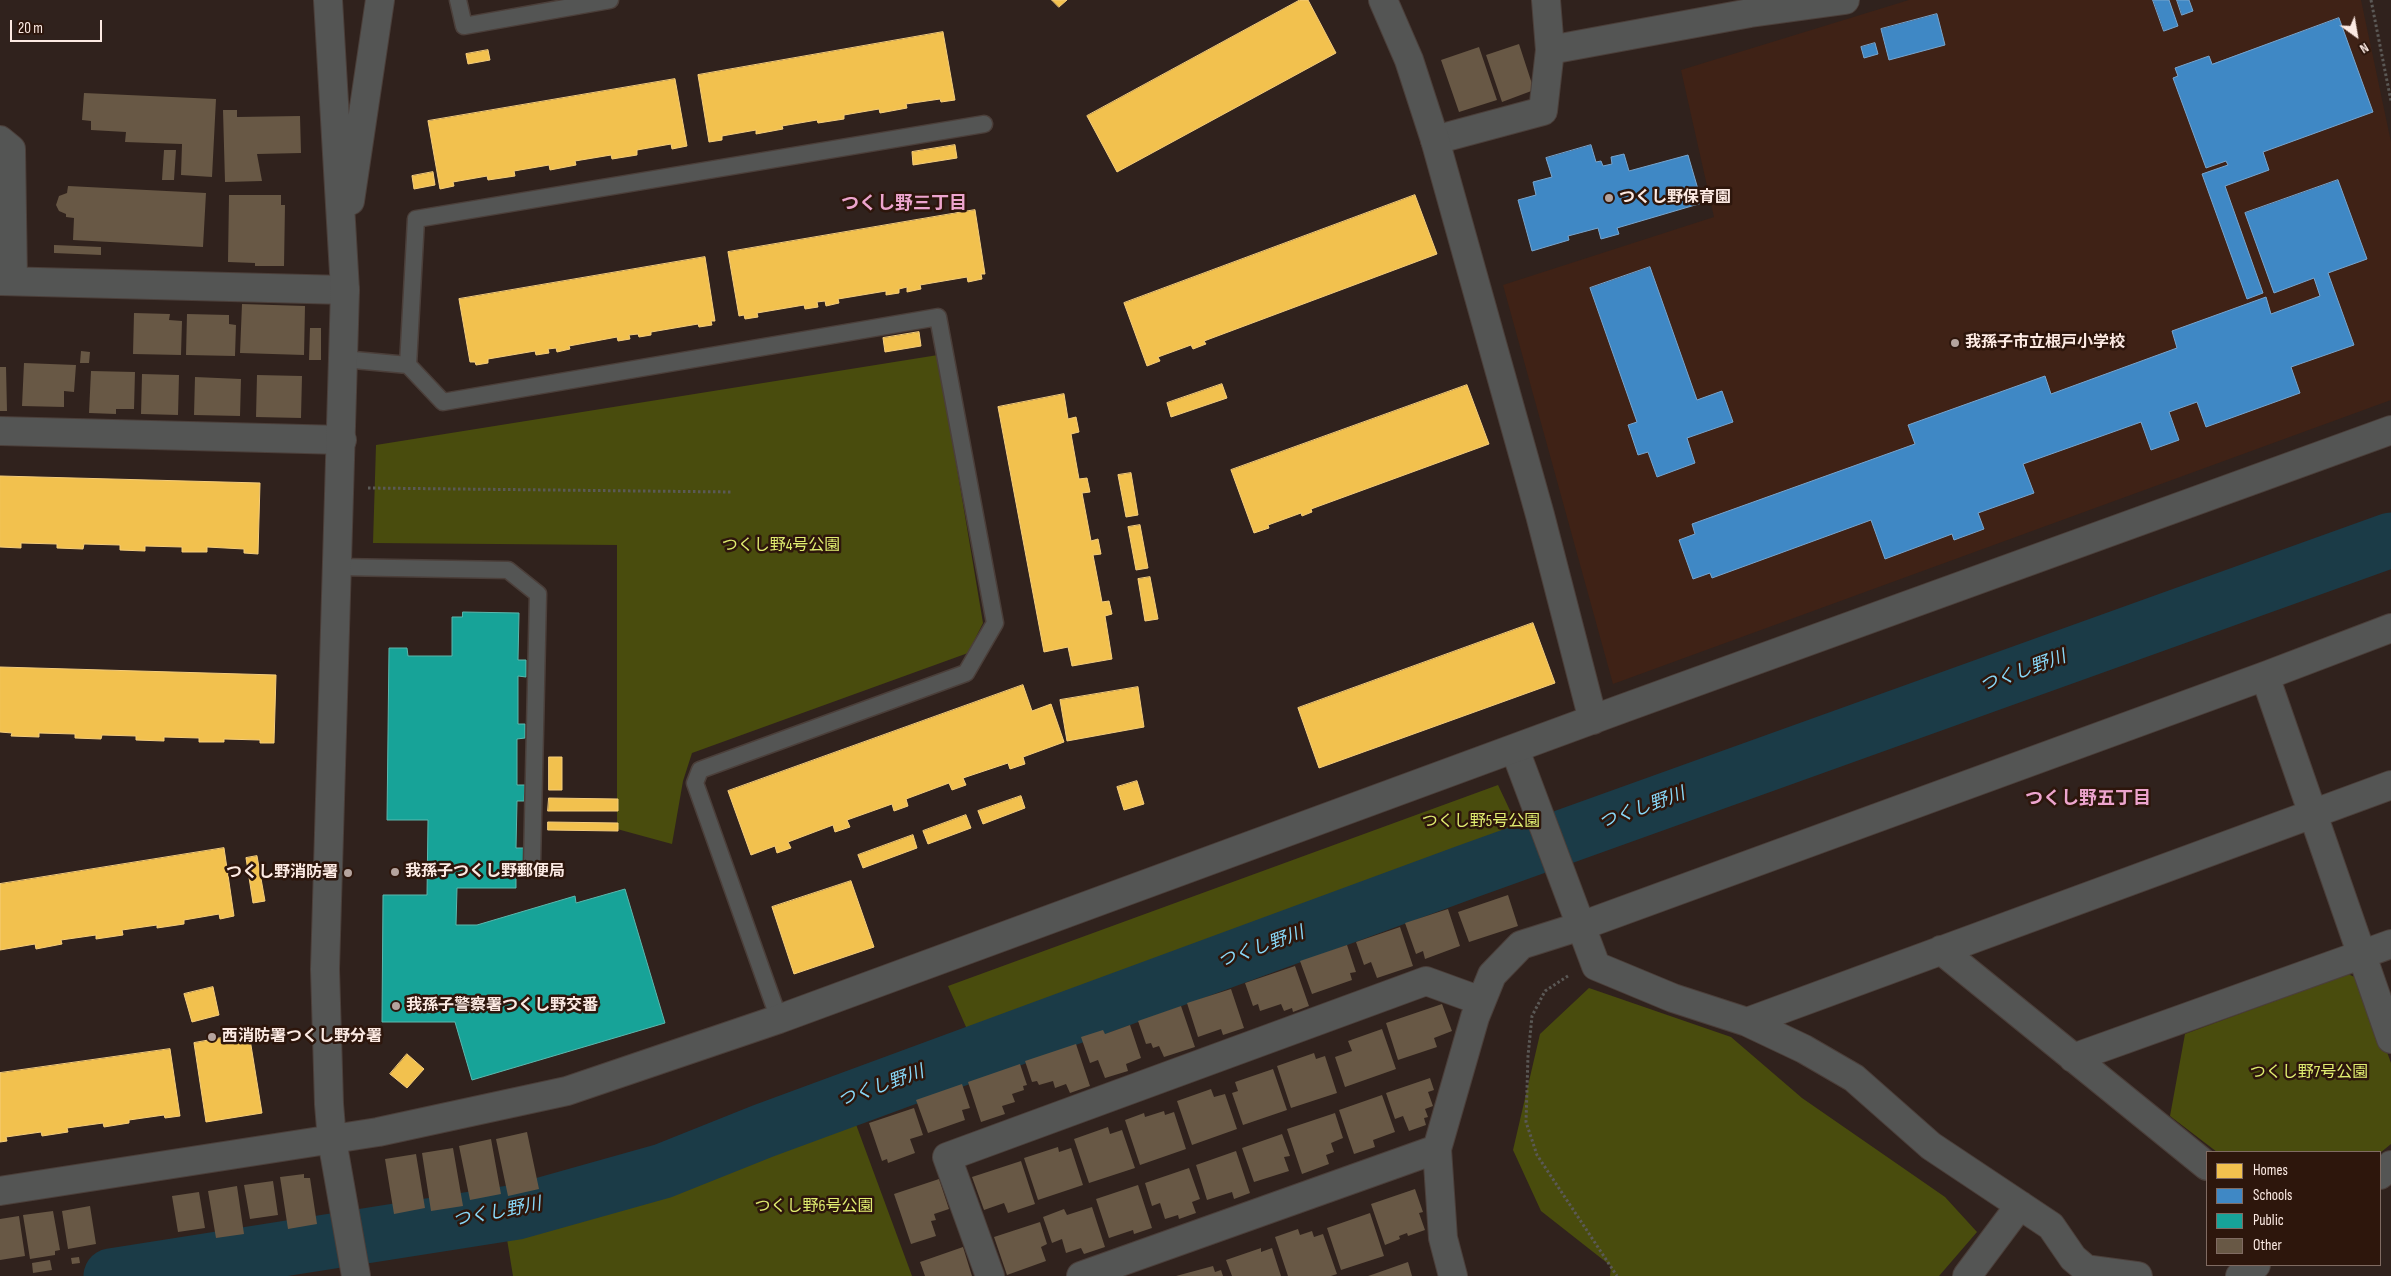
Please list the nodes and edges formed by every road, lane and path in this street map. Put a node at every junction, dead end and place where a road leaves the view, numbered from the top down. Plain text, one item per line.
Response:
1 (328, 0) edge
2 (380, 0) edge
3 (458, 0) edge
4 (610, 0) edge
5 (1383, 0) edge
6 (1546, 0) edge
7 (1845, 0) edge
8 (2371, 0) edge
9 (1550, 50) junction
10 (2391, 101) edge
11 (984, 124) dead end
12 (0, 140) edge
13 (1435, 140) junction
14 (344, 238) junction
15 (7, 280) edge
16 (345, 290) junction
17 (343, 359) junction
18 (408, 365) junction
19 (2391, 430) edge
20 (0, 431) edge
21 (342, 440) junction
22 (366, 488) dead end
23 (732, 492) dead end
24 (338, 567) junction
25 (2391, 628) edge
26 (2265, 676) junction
27 (1593, 720) junction
28 (1515, 750) junction
29 (2391, 785) edge
30 (2312, 813) junction
31 (532, 864) dead end
32 (1581, 926) junction
33 (2391, 944) edge
34 (1941, 950) junction
35 (2361, 954) junction
36 (1596, 966) junction
37 (1481, 1000) junction
38 (779, 1019) junction
39 (1747, 1022) junction
40 (2391, 1039) edge
41 (2073, 1058) junction
42 (332, 1140) junction
43 (1437, 1150) junction
44 (2206, 1165) edge
45 (2391, 1165) edge
46 (2381, 1174) edge
47 (0, 1191) edge
48 (2020, 1204) junction
49 (2255, 1266) edge
50 (356, 1276) edge
51 (990, 1276) edge
52 (1081, 1276) edge
53 (1453, 1276) edge
54 (1617, 1276) edge
55 (1967, 1276) edge
56 (2138, 1276) edge
57 (2240, 1276) edge

1 - 14 street
2 - 14 street
3 - 4 lane
5 - 13 street
6 - 9 street
7 - 9 street
8 - 10 path
9 - 13 street
11 - 18 lane
12 - 15 street
13 - 27 street
14 - 16 street
15 - 16 street
16 - 17 street
17 - 18 lane
17 - 21 street
18 - 38 lane
19 - 27 street
20 - 21 street
21 - 24 street
22 - 23 path
24 - 31 lane
24 - 42 street
25 - 26 street
26 - 30 street
26 - 32 street
27 - 28 street
28 - 32 street
28 - 38 street
29 - 30 street
30 - 34 street
30 - 35 street
32 - 36 street
32 - 37 street
33 - 35 street
34 - 39 street
34 - 41 street
35 - 40 street
35 - 41 street
36 - 39 street
36 - 54 path
37 - 43 street
37 - 51 street
38 - 42 street
39 - 48 street
41 - 44 street
42 - 47 street
42 - 50 street
43 - 52 street
43 - 53 street
45 - 46 street
48 - 55 street
48 - 56 street
49 - 57 street

